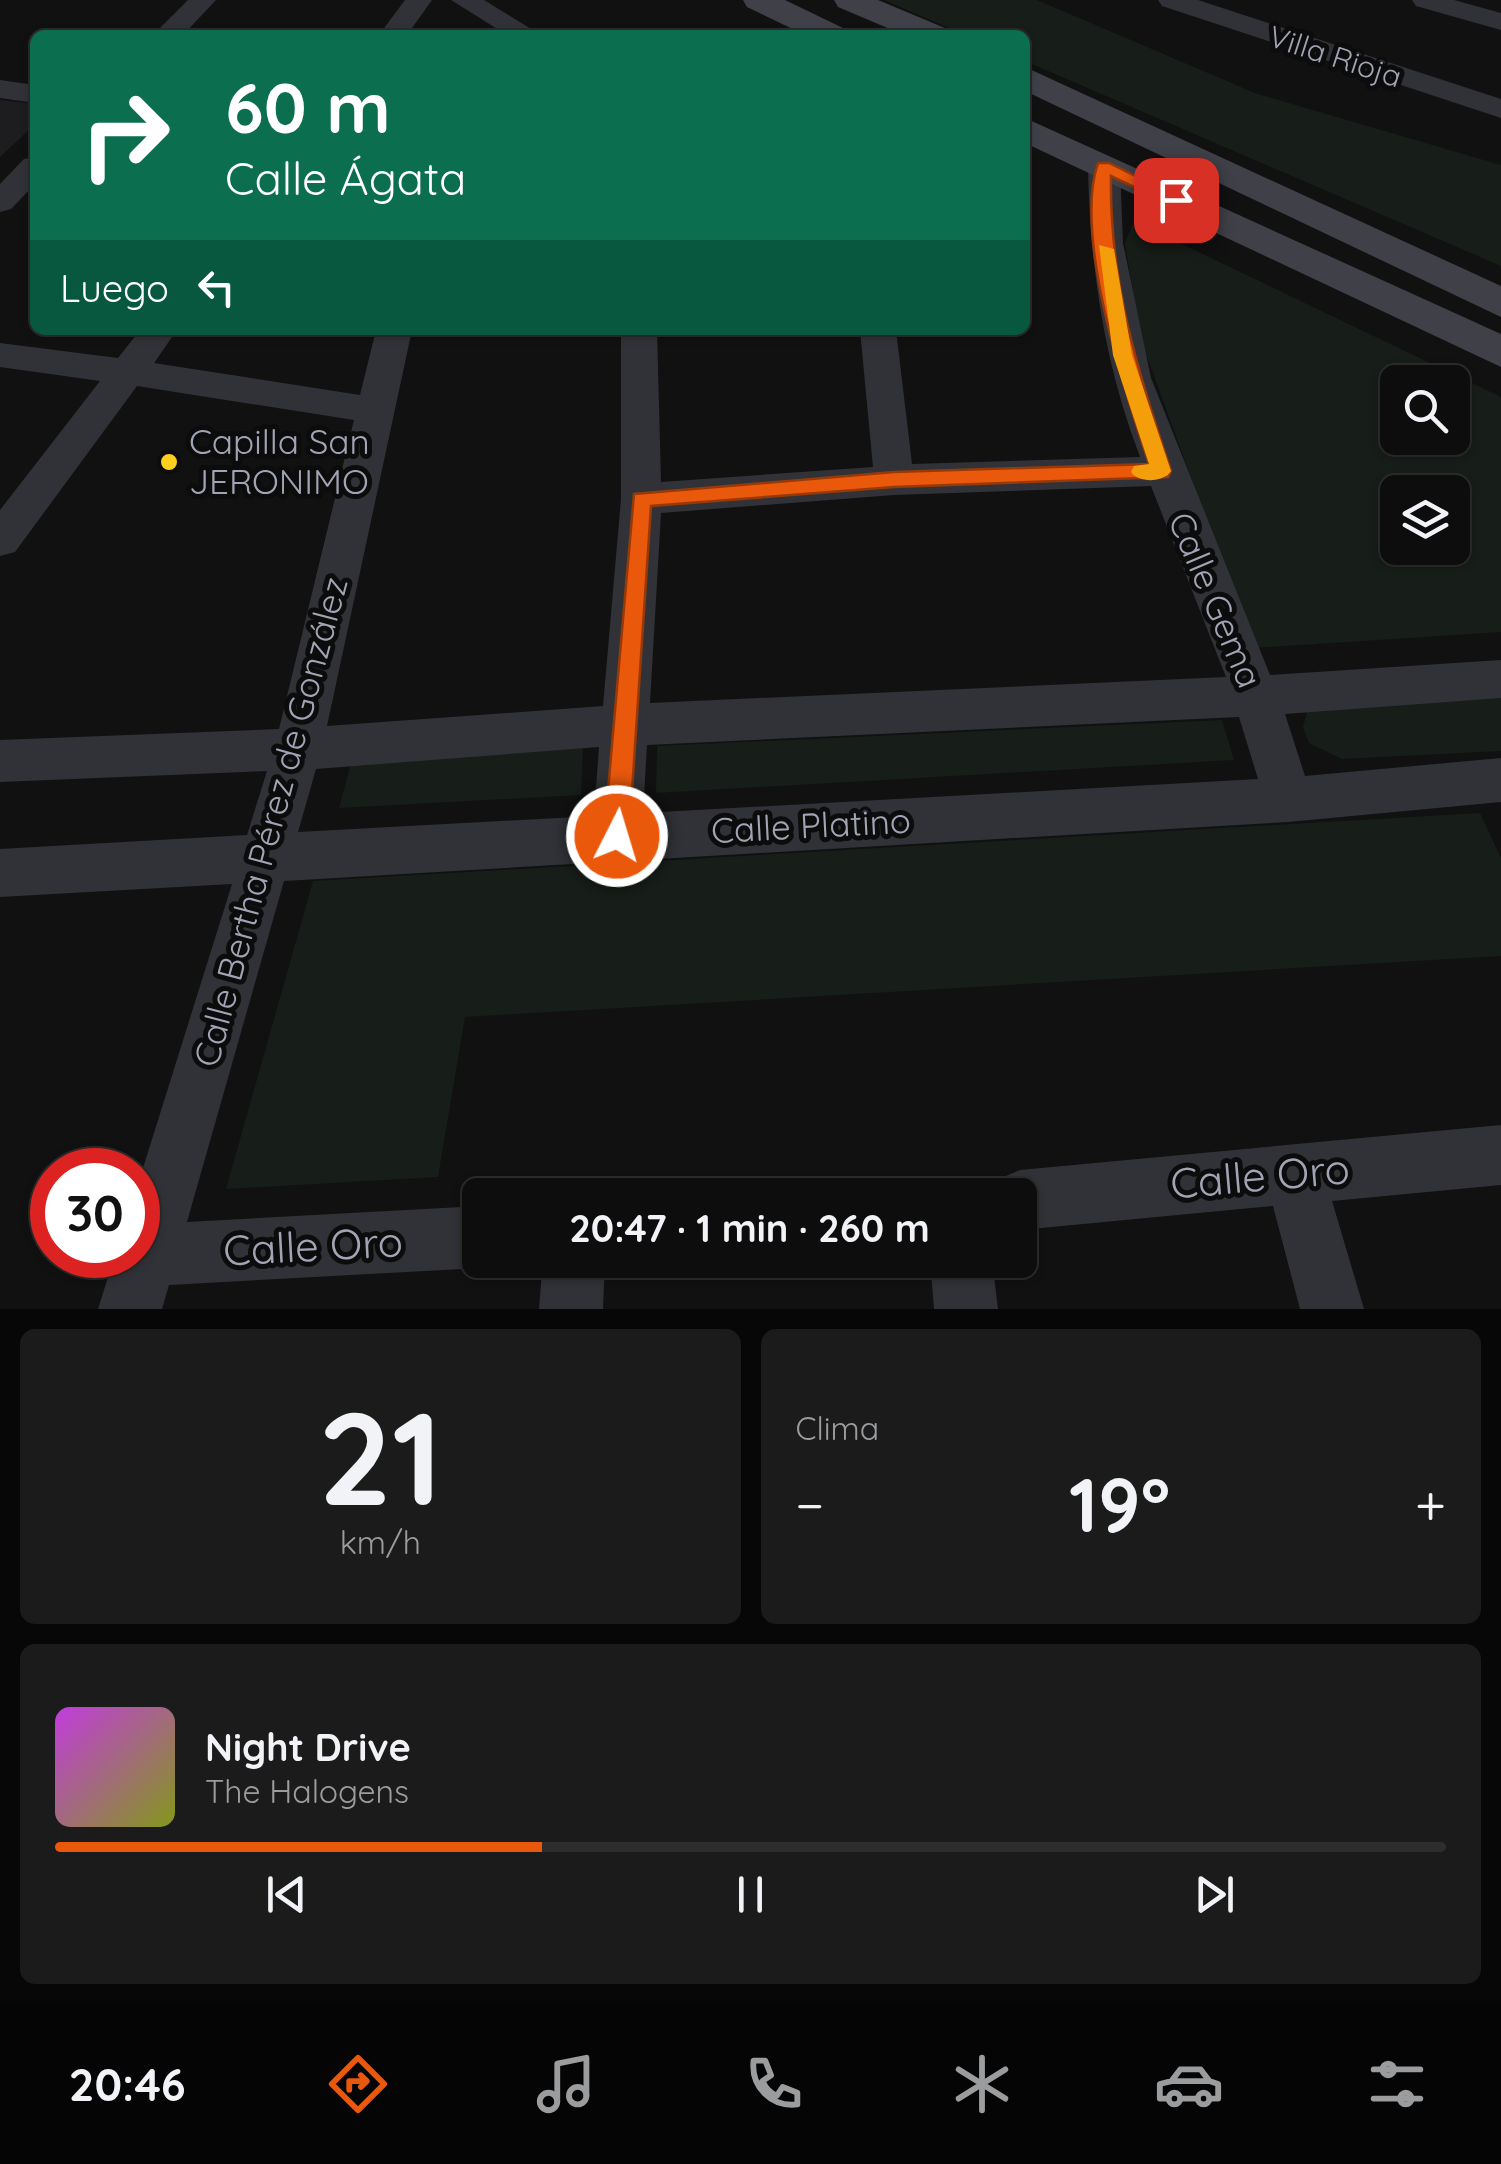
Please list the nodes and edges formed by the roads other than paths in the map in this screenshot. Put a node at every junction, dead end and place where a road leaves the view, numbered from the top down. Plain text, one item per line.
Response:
1 (203, 0) edge
2 (419, 0) edge
3 (462, 0) edge
4 (758, 0) edge
5 (850, 0) edge
6 (1171, 0) edge
7 (1424, 0) edge
8 (1501, 22) edge
9 (172, 30) edge
10 (397, 30) edge
11 (456, 30) edge
12 (518, 30) edge
13 (821, 30) edge
14 (921, 30) edge
15 (1030, 80) edge
16 (0, 89) edge
17 (30, 93) edge
18 (1501, 108) edge
19 (1030, 131) edge
20 (1104, 167) junction
21 (30, 171) edge
22 (0, 202) edge
23 (1501, 303) edge
24 (155, 335) edge
25 (393, 335) edge
26 (639, 335) edge
27 (879, 335) edge
28 (1501, 352) edge
29 (0, 355) edge
30 (126, 371) junction
31 (377, 411) junction
32 (1161, 471) junction
33 (894, 480) junction
34 (642, 499) junction
35 (0, 540) edge
36 (1501, 680) edge
37 (1256, 696) junction
38 (626, 725) junction
39 (298, 749) junction
40 (0, 760) edge
41 (1498, 787) edge
42 (1288, 800) junction
43 (617, 836) junction
44 (267, 861) junction
45 (0, 873) edge
46 (1501, 1155) edge
47 (1294, 1172) junction
48 (1037, 1198) edge
49 (462, 1240) edge
50 (573, 1278) edge
51 (963, 1278) edge
52 (138, 1282) edge
53 (571, 1309) edge
54 (966, 1309) edge
55 (1332, 1309) edge

1 - 9 street
2 - 10 street
3 - 11 street
3 - 12 street
4 - 13 main road
5 - 14 main road
6 - 18 street, Villa Rioja
7 - 8 street
15 - 23 main road
16 - 17 street
19 - 20 main road
20 - 28 main road
20 - 32 street, Calle Gema
21 - 22 street
24 - 30 street
25 - 31 street, Calle Bertha Pérez de González
26 - 34 street
27 - 33 street
29 - 30 street
30 - 31 street
30 - 35 street
31 - 39 street, Calle Bertha Pérez de González
32 - 33 street
32 - 37 street, Calle Gema
33 - 34 street
34 - 38 street
36 - 37 street
37 - 38 street
37 - 42 street, Calle Gema
38 - 39 street
38 - 43 street
39 - 40 street
39 - 44 street, Calle Bertha Pérez de González
41 - 42 street, Calle Platino
42 - 43 street, Calle Platino
43 - 44 street, Calle Platino
44 - 45 street, Calle Platino
44 - 52 street, Calle Bertha Pérez de González
46 - 47 street, Calle Oro
47 - 48 street, Calle Oro
47 - 55 street
49 - 52 street, Calle Oro
50 - 53 street
51 - 54 street

